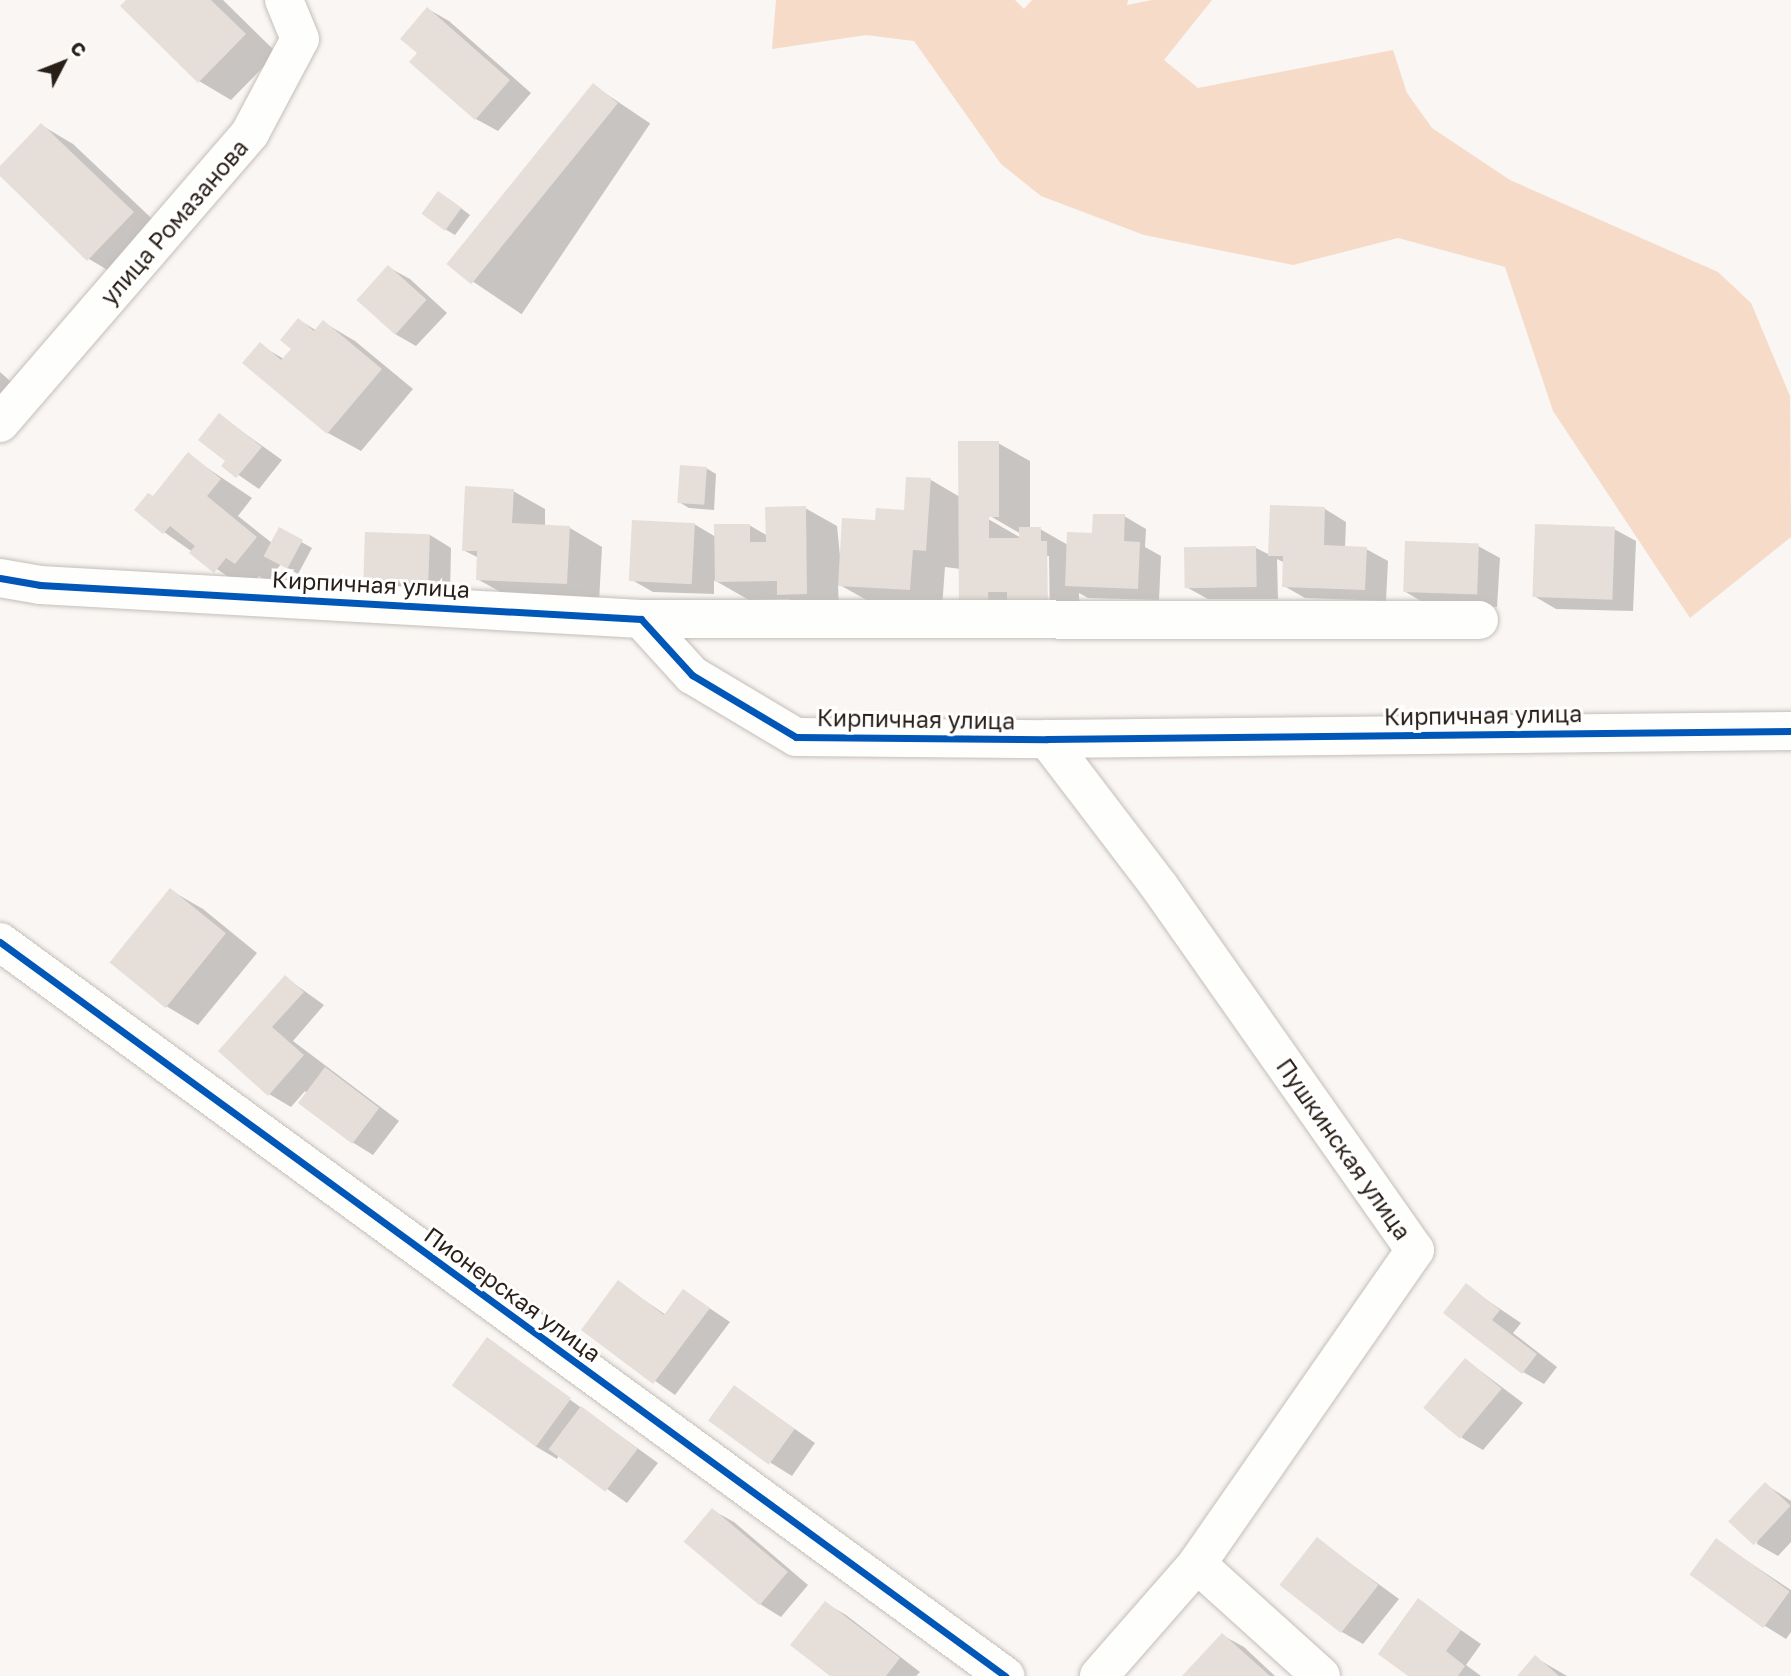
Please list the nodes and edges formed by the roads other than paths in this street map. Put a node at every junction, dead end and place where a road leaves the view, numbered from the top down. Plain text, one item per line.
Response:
1 (284, 0) edge
2 (0, 423) edge
3 (0, 578) edge
4 (641, 618) junction
5 (1479, 620) dead end
6 (1791, 731) edge
7 (1047, 739) junction
8 (0, 942) edge
9 (1197, 1563) junction
10 (1005, 1676) edge
11 (1099, 1676) edge
12 (1321, 1676) edge

1 - 2 street, улица Ромазанова
3 - 4 street, Кирпичная улица
4 - 5 street
4 - 7 street, Кирпичная улица
6 - 7 street, Кирпичная улица
7 - 9 street, Пушкинская улица
8 - 10 street, Пионерская улица
9 - 11 street, Пушкинская улица
9 - 12 street

